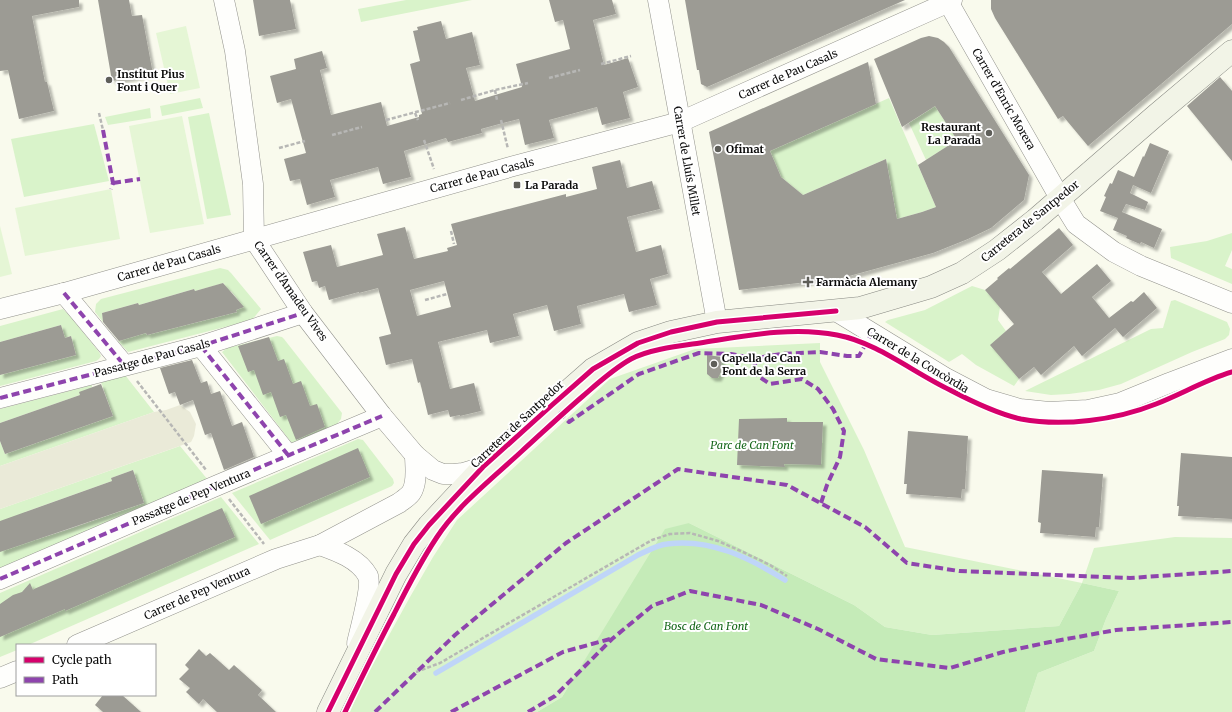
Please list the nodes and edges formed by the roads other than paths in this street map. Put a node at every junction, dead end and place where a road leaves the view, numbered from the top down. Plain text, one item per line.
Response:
1 (224, 0) edge
2 (658, 0) edge
3 (949, 1) edge
4 (1232, 52) edge
5 (680, 122) junction
6 (1060, 198) junction
7 (254, 239) junction
8 (64, 293) junction
9 (1232, 303) edge
10 (0, 310) edge
11 (836, 311) junction
12 (303, 313) junction
13 (717, 322) junction
14 (201, 346) junction
15 (1232, 359) edge
16 (124, 365) junction
17 (0, 398) edge
18 (382, 416) junction
19 (288, 455) junction
20 (415, 455) junction
21 (483, 467) junction
22 (320, 545) junction
23 (0, 580) edge
24 (79, 644) edge
25 (353, 662) junction
26 (16, 671) edge
27 (0, 678) edge
28 (328, 712) edge

1 - 7 street, Carrer d'Amadeu Vives
2 - 5 street, Carrer de Lluís Millet
3 - 5 street, Carrer de Pau Casals
3 - 6 street, Carrer d'Enric Morera
4 - 6 street, Carretera de Santpedor
5 - 7 street, Carrer de Pau Casals
5 - 13 street, Carrer de Lluís Millet
6 - 9 street, Carrer d'Enric Morera
6 - 11 street, Carretera de Santpedor
7 - 8 street, Carrer de Pau Casals
7 - 12 street, Carrer d'Amadeu Vives
8 - 10 street, Carrer de Pau Casals
8 - 16 street
11 - 13 street, Carretera de Santpedor
11 - 15 street, Carrer de la Concòrdia
12 - 14 street, Passatge de Pau Casals
12 - 18 street, Carrer d'Amadeu Vives
13 - 21 street, Carretera de Santpedor
14 - 16 street, Passatge de Pau Casals
14 - 19 street
16 - 17 street, Passatge de Pau Casals
18 - 19 street, Passatge de Pep Ventura
18 - 20 street, Carrer d'Amadeu Vives
19 - 23 street, Passatge de Pep Ventura
20 - 21 street, Carrer d'Amadeu Vives
20 - 22 street, Carrer de Pep Ventura
21 - 25 street, Carretera de Santpedor
22 - 24 street, Carrer de Pep Ventura
22 - 25 street
25 - 28 street, Carretera de Santpedor
26 - 27 street

